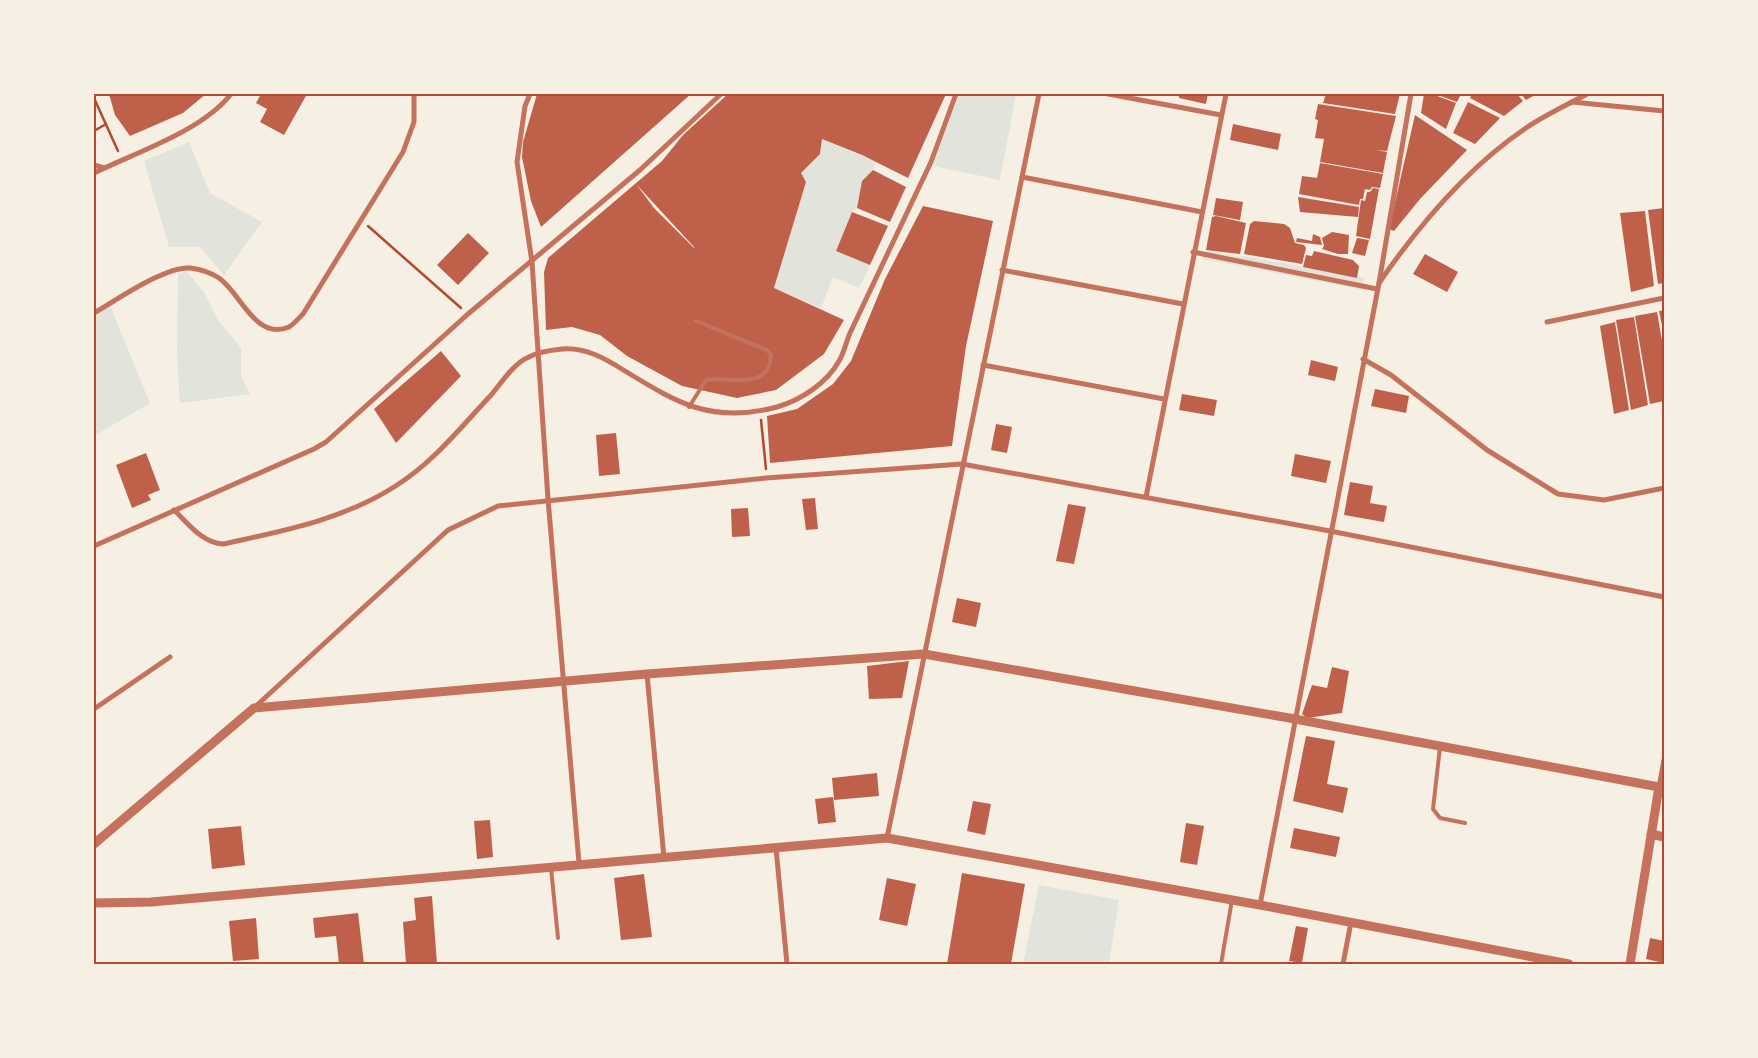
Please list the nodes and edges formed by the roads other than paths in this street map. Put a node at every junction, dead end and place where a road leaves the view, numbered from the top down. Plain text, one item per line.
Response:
1 (231, 94) edge
2 (414, 94) edge
3 (530, 94) edge
4 (721, 94) edge
5 (956, 94) edge
6 (1039, 94) edge
7 (1108, 94) edge
8 (1226, 94) edge
9 (1411, 94) edge
10 (1586, 94) edge
11 (1571, 102) junction
12 (1664, 111) edge
13 (1221, 115) junction
14 (94, 165) edge
15 (104, 168) junction
16 (94, 173) edge
17 (1022, 177) junction
18 (1202, 212) junction
19 (1193, 252) junction
20 (532, 262) junction
21 (1002, 270) junction
22 (1378, 286) junction
23 (1664, 298) edge
24 (1183, 304) junction
25 (94, 313) edge
26 (696, 322) dead end
27 (1547, 322) dead end
28 (538, 354) junction
29 (1364, 360) junction
30 (983, 365) junction
31 (1164, 399) junction
32 (689, 407) junction
33 (962, 464) junction
34 (1664, 488) edge
35 (1146, 497) junction
36 (548, 500) junction
37 (174, 510) junction
38 (1330, 531) junction
39 (94, 546) edge
40 (1664, 597) edge
41 (924, 654) junction
42 (170, 657) dead end
43 (647, 674) junction
44 (562, 682) junction
45 (254, 708) junction
46 (94, 710) edge
47 (1295, 719) junction
48 (1440, 747) junction
49 (1664, 760) edge
50 (1659, 787) junction
51 (1465, 823) dead end
52 (1651, 834) junction
53 (1664, 837) edge
54 (887, 838) junction
55 (94, 844) edge
56 (776, 848) junction
57 (664, 858) junction
58 (579, 863) junction
59 (550, 866) junction
60 (1232, 900) junction
61 (94, 903) edge
62 (1260, 905) junction
63 (1351, 922) junction
64 (558, 938) dead end
65 (787, 964) edge
66 (1220, 964) edge
67 (1343, 964) edge
68 (1569, 964) edge
69 (1630, 964) edge

1 - 15 street
2 - 25 street
3 - 20 street
4 - 20 street
5 - 32 street
6 - 17 street
7 - 13 street
8 - 13 street
9 - 22 street
10 - 11 street
11 - 12 street
11 - 22 street
13 - 18 street
14 - 15 street
15 - 16 street
17 - 18 street
17 - 21 street
18 - 19 street
19 - 22 street
19 - 24 street
20 - 28 street
20 - 37 street
21 - 24 street
21 - 30 street
22 - 29 street
23 - 27 street
24 - 31 street
26 - 32 lane
28 - 32 street
28 - 36 street
28 - 37 street
29 - 34 street
29 - 38 street
30 - 31 street
30 - 33 street
31 - 35 street
33 - 35 street
33 - 36 street
33 - 41 street
35 - 38 street
36 - 44 street
36 - 45 street
37 - 39 street
38 - 40 street
38 - 47 street
41 - 43 street
41 - 47 street
41 - 54 street
42 - 46 street
43 - 44 street
43 - 57 street
44 - 45 street
44 - 58 street
45 - 55 street
47 - 48 street
47 - 62 street
48 - 50 street
48 - 51 lane
49 - 50 street
50 - 52 street
52 - 53 street
52 - 69 street
54 - 56 street
54 - 60 street
56 - 57 street
56 - 65 street
57 - 58 street
58 - 59 street
59 - 61 street
59 - 64 lane
60 - 62 street
60 - 66 lane
62 - 63 street
63 - 67 street
63 - 68 street

